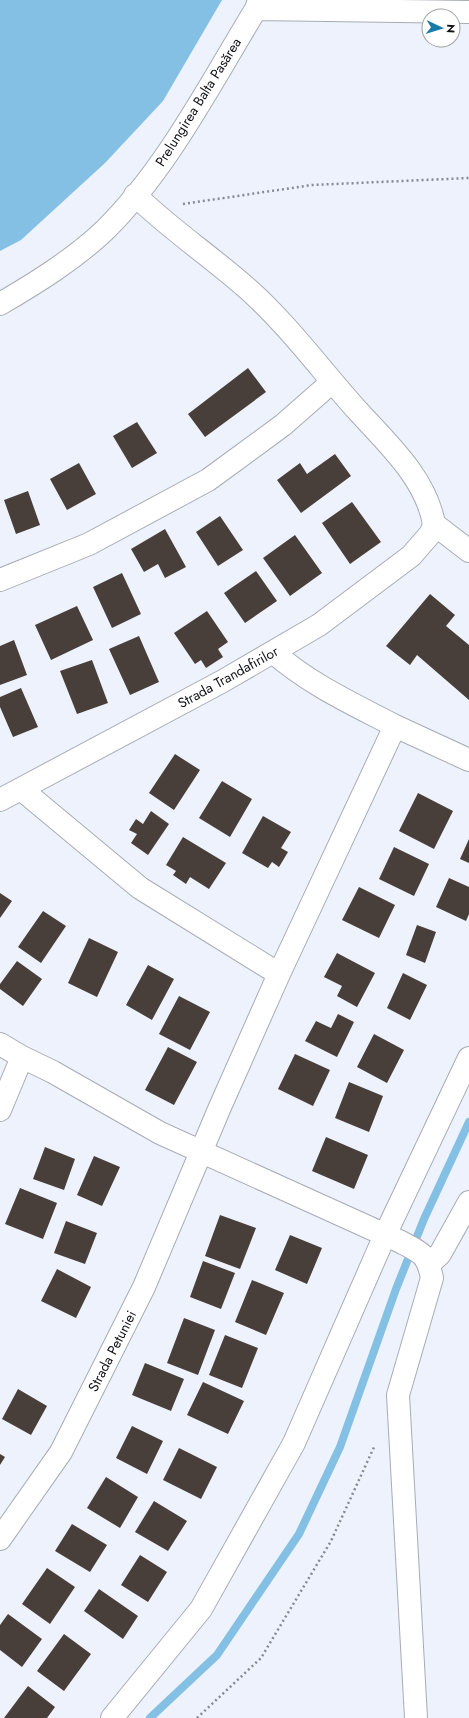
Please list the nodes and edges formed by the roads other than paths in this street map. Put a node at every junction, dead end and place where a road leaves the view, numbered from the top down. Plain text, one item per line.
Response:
1 (257, 5) edge
2 (469, 12) edge
3 (135, 195) junction
4 (0, 304) edge
5 (332, 382) junction
6 (434, 524) junction
7 (469, 551) edge
8 (0, 580) edge
9 (273, 652) junction
10 (395, 726) junction
11 (469, 760) edge
12 (21, 789) junction
13 (0, 800) edge
14 (279, 974) junction
15 (0, 1044) edge
16 (22, 1057) junction
17 (469, 1058) edge
18 (0, 1110) edge
19 (202, 1151) junction
20 (469, 1202) edge
21 (393, 1238) junction
22 (425, 1258) junction
23 (0, 1539) edge
24 (112, 1718) edge
25 (416, 1718) edge

1 - 2 street
1 - 3 street, Prelungirea Balta Pasărea
3 - 4 street, Prelungirea Balta Pasărea
3 - 5 street
5 - 6 street
5 - 8 street
6 - 7 street
6 - 9 street, Strada Trandafirilor
9 - 10 street
9 - 12 street, Strada Trandafirilor
10 - 11 street
10 - 14 street, Strada Petuniei
12 - 13 street, Strada Trandafirilor
12 - 14 street
14 - 19 street, Strada Petuniei
15 - 16 street
16 - 18 street
16 - 19 street
17 - 21 street
19 - 21 street
19 - 23 street, Strada Petuniei
20 - 22 street
21 - 22 street
21 - 24 street
22 - 25 street

